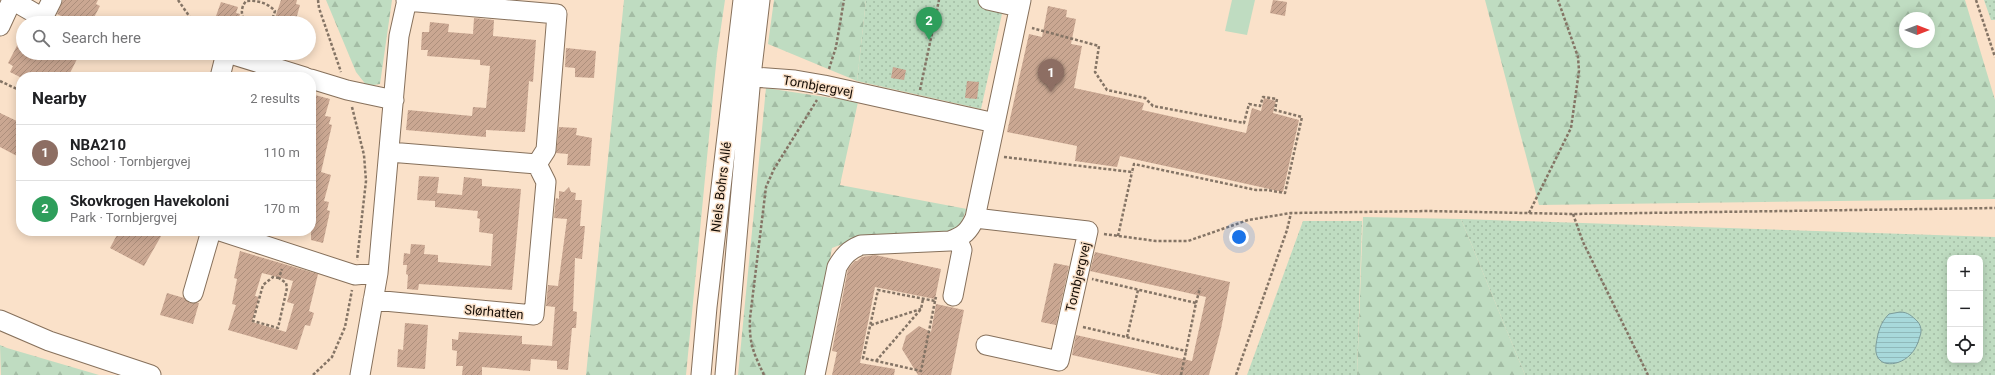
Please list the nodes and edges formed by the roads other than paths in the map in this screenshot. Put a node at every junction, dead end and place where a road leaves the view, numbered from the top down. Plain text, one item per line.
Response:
1 (12, 0) edge
2 (52, 0) edge
3 (743, 0) edge
4 (760, 0) edge
5 (988, 0) edge
6 (406, 1) edge
7 (1019, 10) edge
8 (40, 16) edge
9 (44, 16) edge
10 (0, 26) edge
11 (225, 60) edge
12 (250, 60) edge
13 (221, 72) edge
14 (289, 72) edge
15 (742, 76) junction
16 (316, 81) edge
17 (394, 100) junction
18 (995, 123) junction
19 (389, 152) junction
20 (537, 164) junction
21 (975, 218) junction
22 (210, 236) edge
23 (235, 236) edge
24 (957, 238) junction
25 (378, 274) junction
26 (193, 293) dead end
27 (953, 296) road end
28 (373, 300) junction
29 (707, 307) junction
30 (0, 320) edge
31 (986, 345) dead end
32 (151, 375) edge
33 (360, 375) edge
34 (701, 375) edge
35 (712, 375) edge
36 (725, 375) edge
37 (815, 375) edge

1 - 8 street
1 - 10 street
2 - 9 street
3 - 15 street, Niels Bohrs Allé
4 - 15 street, Niels Bohrs Allé
5 - 7 street
6 - 17 street
6 - 20 street
7 - 18 street
11 - 13 street
12 - 14 street
15 - 18 street, Tornbjergvej
15 - 29 street, Niels Bohrs Allé
15 - 36 street, Niels Bohrs Allé
16 - 17 street
17 - 19 street
18 - 21 street
19 - 20 street
19 - 25 street
20 - 28 street, Slørhatten
21 - 24 street
21 - 31 street, Tornbjergvej
22 - 26 street
23 - 25 street
24 - 27 street
24 - 37 street
25 - 28 street
28 - 33 street
29 - 34 street, Niels Bohrs Allé
29 - 35 street
30 - 32 street

